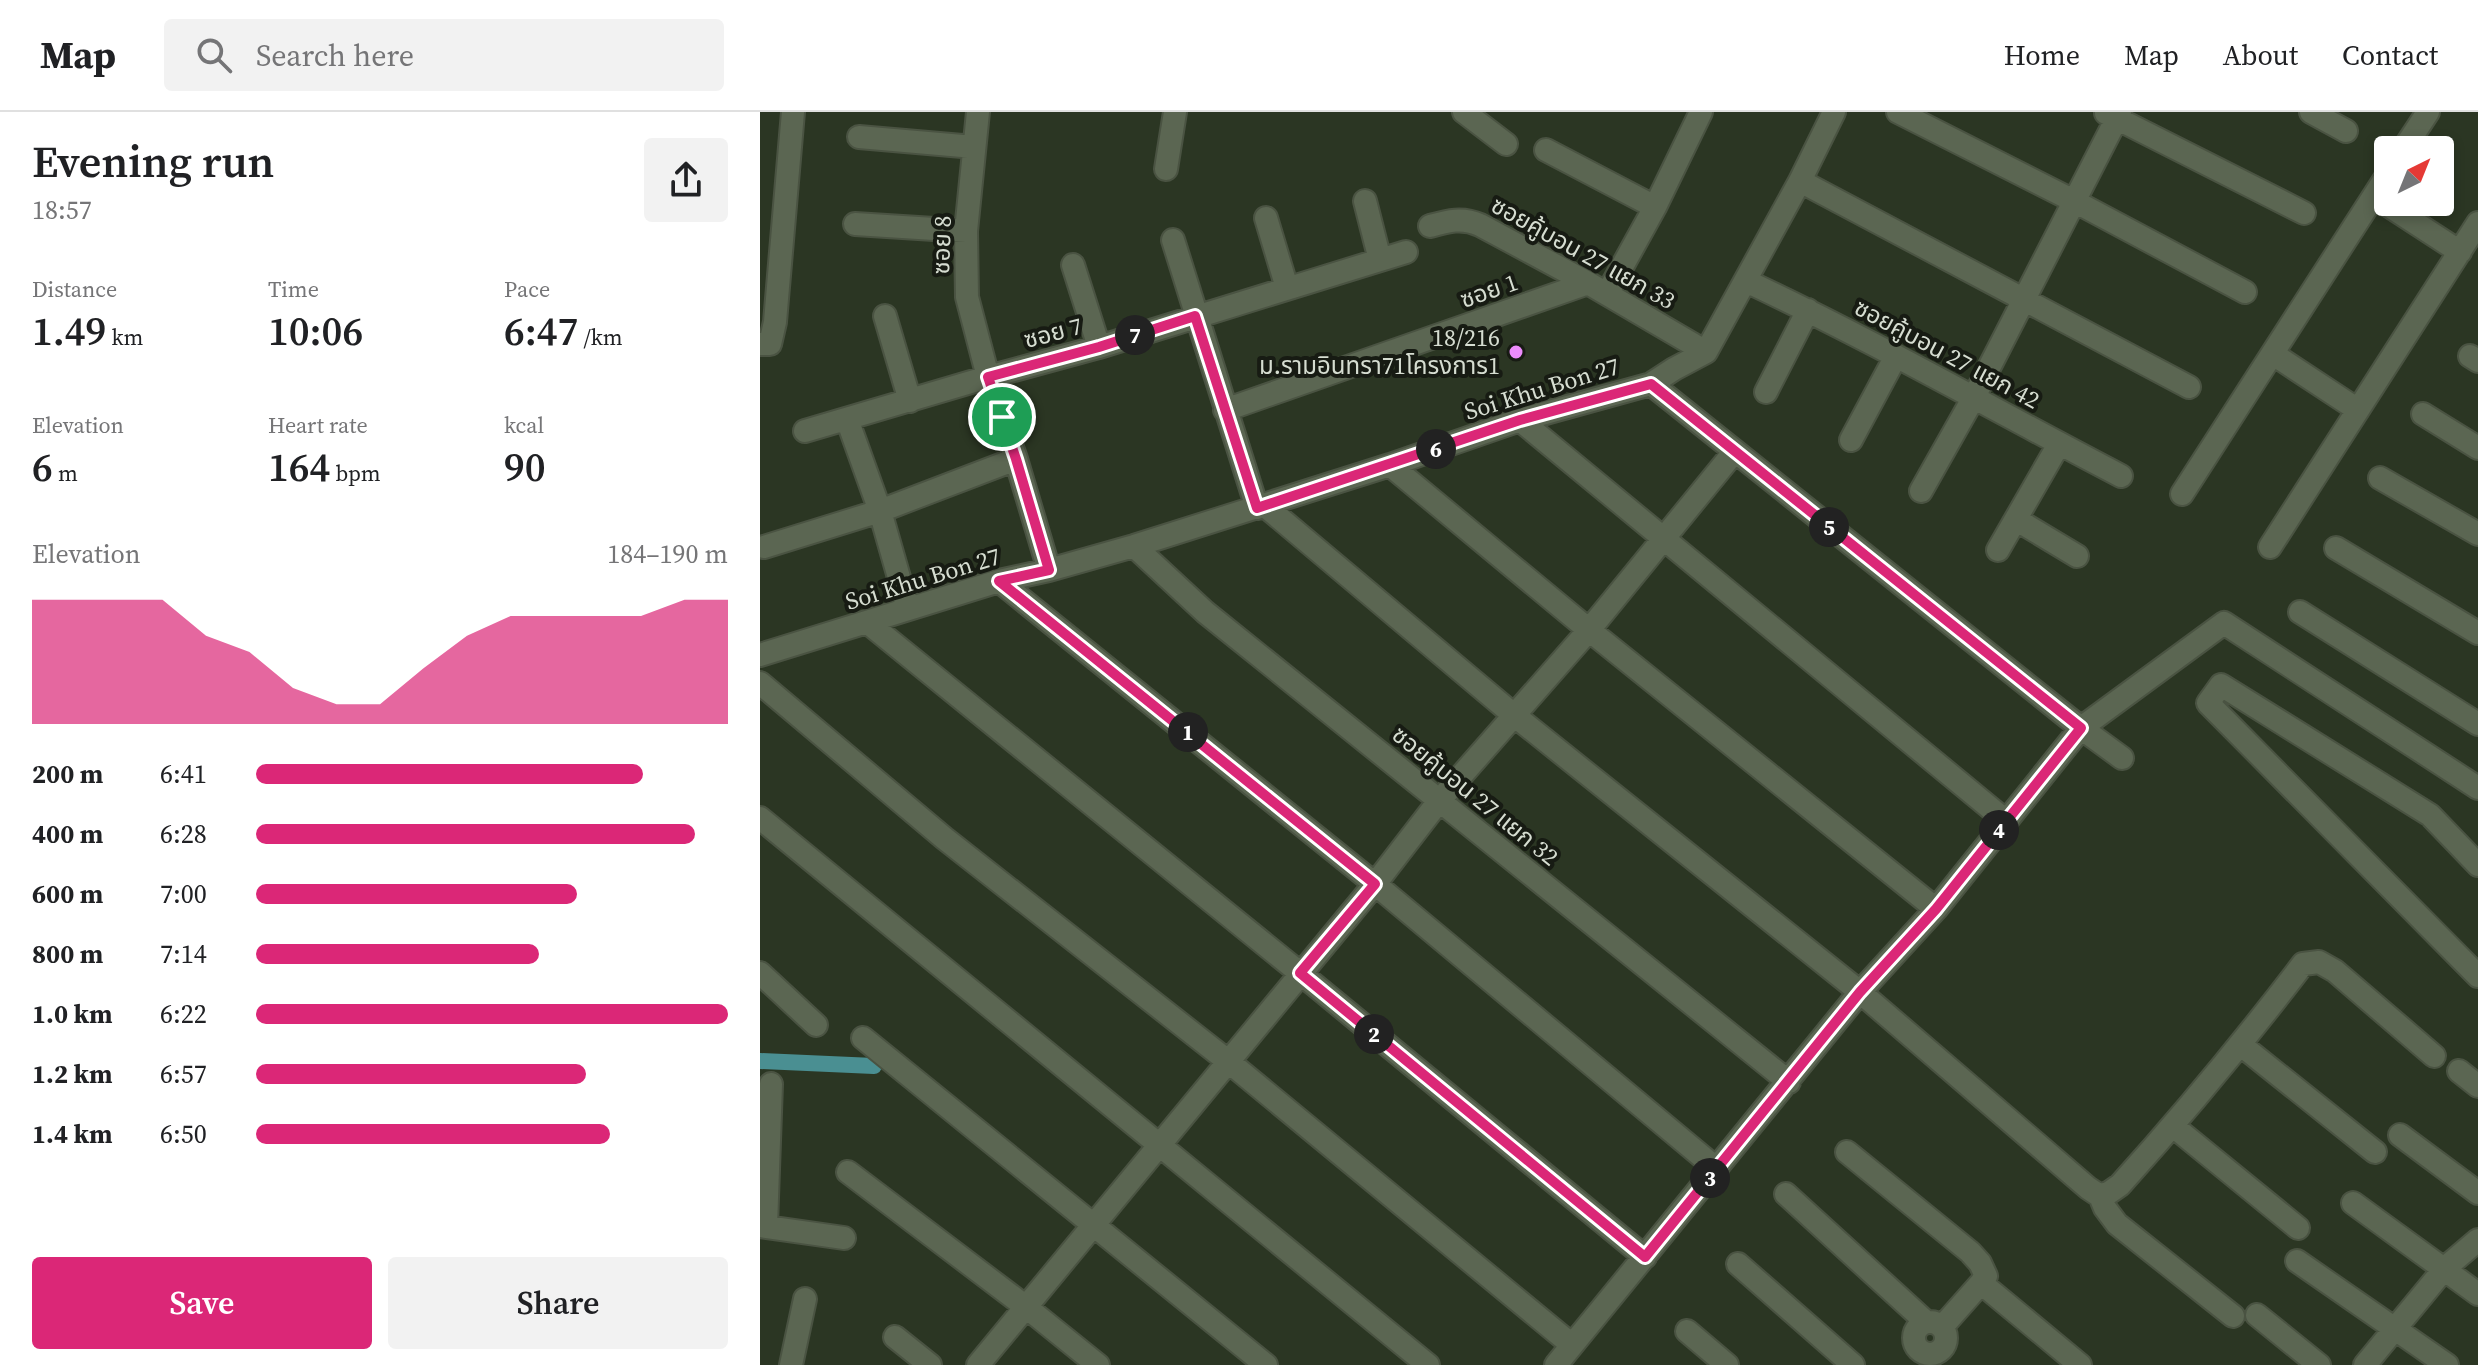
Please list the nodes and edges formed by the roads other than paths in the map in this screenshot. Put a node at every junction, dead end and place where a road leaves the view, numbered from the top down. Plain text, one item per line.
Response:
1 (793, 112) edge
2 (978, 112) edge
3 (1175, 112) edge
4 (1464, 112) edge
5 (1834, 112) edge
6 (1898, 112) edge
7 (2311, 112) edge
8 (2428, 112) edge
9 (1697, 113) edge
10 (2114, 114) edge
11 (2346, 131) dead end
12 (2412, 136) edge
13 (859, 137) dead end
14 (1506, 144) dead end
15 (974, 147) junction
16 (1546, 150) dead end
17 (1166, 169) dead end
18 (1800, 181) junction
19 (2374, 196) edge
20 (1365, 201) dead end
21 (2074, 201) junction
22 (1655, 207) junction
23 (2304, 213) dead end
24 (2405, 216) edge
25 (1266, 218) dead end
26 (2478, 223) edge
27 (855, 224) dead end
28 (1430, 226) dead end
29 (966, 231) junction
30 (1173, 240) dead end
31 (1406, 252) dead end
32 (2460, 252) junction
33 (1380, 260) junction
34 (1073, 265) dead end
35 (1746, 281) junction
36 (1287, 288) junction
37 (1598, 288) junction
38 (2245, 292) dead end
39 (2024, 300) junction
40 (1808, 310) junction
41 (885, 316) dead end
42 (1195, 316) junction
43 (760, 344) edge
44 (1099, 347) junction
45 (1706, 352) junction
46 (2273, 354) junction
47 (1896, 356) junction
48 (988, 377) junction
49 (1651, 384) junction
50 (2189, 387) dead end
51 (1766, 392) dead end
52 (1974, 397) junction
53 (910, 401) junction
54 (1225, 410) junction
55 (2358, 410) junction
56 (2423, 414) dead end
57 (847, 419) junction
58 (1520, 420) junction
59 (805, 431) dead end
60 (1851, 440) dead end
61 (2059, 444) junction
62 (2478, 448) edge
63 (1735, 451) junction
64 (1016, 459) junction
65 (1390, 465) junction
66 (2121, 476) dead end
67 (2380, 478) dead end
68 (1921, 491) dead end
69 (2182, 494) dead end
70 (1260, 507) junction
71 (880, 511) junction
72 (2017, 520) junction
73 (2478, 534) edge
74 (1664, 538) junction
75 (1134, 546) junction
76 (764, 547) dead end
77 (2270, 547) dead end
78 (2336, 548) dead end
79 (1998, 550) dead end
80 (2077, 556) dead end
81 (1049, 570) junction
82 (999, 581) junction
83 (908, 609) junction
84 (2300, 612) dead end
85 (867, 622) junction
86 (1589, 630) junction
87 (2478, 633) edge
88 (760, 655) edge
89 (760, 683) edge
90 (1515, 716) junction
91 (2478, 724) edge
92 (2081, 728) junction
93 (2122, 758) dead end
94 (2478, 788) edge
95 (1439, 801) junction
96 (760, 818) edge
97 (2006, 821) junction
98 (2478, 865) edge
99 (1375, 884) junction
100 (1936, 909) junction
101 (760, 973) edge
102 (1300, 973) junction
103 (2478, 976) edge
104 (1860, 992) junction
105 (816, 1025) dead end
106 (863, 1038) dead end
107 (2241, 1045) junction
108 (2434, 1056) dead end
109 (1229, 1062) junction
110 (2459, 1071) dead end
111 (1789, 1082) junction
112 (771, 1084) dead end
113 (2478, 1086) edge
114 (2173, 1126) junction
115 (2400, 1135) dead end
116 (1160, 1145) junction
117 (1847, 1152) dead end
118 (2375, 1152) dead end
119 (1717, 1169) junction
120 (848, 1172) dead end
121 (2478, 1193) edge
122 (1786, 1194) dead end
123 (2100, 1196) junction
124 (2353, 1203) dead end
125 (763, 1226) edge
126 (1093, 1226) junction
127 (2298, 1228) dead end
128 (844, 1238) dead end
129 (2478, 1240) edge
130 (1645, 1257) junction
131 (2297, 1261) dead end
132 (1738, 1264) dead end
133 (2445, 1268) junction
134 (1981, 1283) junction
135 (2478, 1294) edge
136 (805, 1299) dead end
137 (1026, 1307) junction
138 (2257, 1315) dead end
139 (2233, 1316) dead end
140 (1934, 1325) junction
141 (2395, 1327) junction
142 (1687, 1331) dead end
143 (895, 1337) dead end
144 (1572, 1345) junction
145 (1929, 1359) edge
146 (791, 1365) edge
147 (930, 1365) edge
148 (978, 1365) edge
149 (1098, 1365) edge
150 (1266, 1365) edge
151 (1428, 1365) edge
152 (1556, 1365) edge
153 (1727, 1365) edge
154 (1853, 1365) edge
155 (2080, 1365) edge
156 (2319, 1365) edge
157 (2365, 1365) edge
158 (2447, 1365) edge

1 - 43 street
2 - 15 street, ซอย 8
3 - 17 street
4 - 14 street
5 - 18 street
6 - 21 street
7 - 11 street
8 - 12 street
9 - 22 street
10 - 21 street
10 - 23 street
13 - 15 street
15 - 29 street, ซอย 8
16 - 22 street
18 - 35 street
18 - 39 street
19 - 46 street
20 - 33 street
21 - 38 street
21 - 39 street
22 - 37 street
24 - 32 street
25 - 36 street
26 - 32 street
27 - 29 street
28 - 37 street, ซอยคู้บอน 27 แยก 33
29 - 48 street, ซอย 8
30 - 42 street
31 - 33 street, ซอย 7
32 - 55 street
33 - 36 street, ซอย 7
34 - 44 street
35 - 40 street, ซอยคู้บอน 27 แยก 42
35 - 45 street
36 - 42 street, ซอย 7
37 - 45 street, ซอยคู้บอน 27 แยก 33
37 - 54 street, ซอย 1
39 - 50 street
39 - 52 street
40 - 47 street, ซอยคู้บอน 27 แยก 42
40 - 51 street
41 - 53 street
42 - 44 street, ซอย 7
42 - 54 street
44 - 48 street, ซอย 7
45 - 49 street, Soi Khu Bon 27
46 - 55 street
46 - 69 street
47 - 52 street, ซอยคู้บอน 27 แยก 42
47 - 60 street
48 - 53 street, ซอย 7
48 - 64 street, ซอย 8
49 - 58 street, Soi Khu Bon 27
49 - 63 street
52 - 61 street, ซอยคู้บอน 27 แยก 42
52 - 68 street
53 - 57 street, ซอย 7
54 - 70 street
55 - 77 street
56 - 62 street
57 - 59 street, ซอย 7
57 - 71 street
58 - 65 street, Soi Khu Bon 27
58 - 74 street
61 - 66 street, ซอยคู้บอน 27 แยก 42
61 - 72 street
63 - 74 street
63 - 92 street
64 - 71 street
64 - 81 street, ซอย 8
65 - 70 street, Soi Khu Bon 27
65 - 86 street
67 - 73 street
70 - 75 street, Soi Khu Bon 27
70 - 90 street
71 - 76 street
71 - 83 street
72 - 79 street
72 - 80 street
74 - 86 street
74 - 97 street
75 - 81 street, Soi Khu Bon 27
75 - 95 street, ซอยคู้บอน 27 แยก 32
78 - 87 street
81 - 82 street, Soi Khu Bon 27
82 - 83 street, Soi Khu Bon 27
82 - 99 street
83 - 85 street, Soi Khu Bon 27
84 - 91 street
85 - 88 street, Soi Khu Bon 27
85 - 102 street
86 - 90 street
86 - 100 street
89 - 109 street
90 - 95 street
90 - 104 street
92 - 93 street
92 - 94 street
92 - 97 street
95 - 99 street
95 - 111 street, ซอยคู้บอน 27 แยก 32
96 - 116 street
97 - 100 street
98 - 103 street
99 - 102 street
99 - 119 street
100 - 104 street
101 - 105 street
102 - 109 street
102 - 130 street
104 - 111 street
104 - 123 street
106 - 126 street
107 - 108 street
107 - 114 street
107 - 118 street
109 - 116 street
109 - 144 street
110 - 113 street
111 - 119 street
112 - 125 street
114 - 123 street
114 - 127 street
115 - 121 street
116 - 126 street
116 - 151 street
117 - 134 street
119 - 130 street
120 - 137 street
122 - 140 street
123 - 139 street
124 - 133 street
125 - 128 street
126 - 137 street
126 - 150 street
129 - 133 street
130 - 144 street
131 - 141 street
132 - 154 street
133 - 135 street
133 - 141 street
134 - 140 street
134 - 155 street
136 - 146 street
137 - 148 street
137 - 149 street
138 - 156 street
140 - 145 street
141 - 157 street
141 - 158 street
142 - 153 street
143 - 147 street
144 - 152 street

